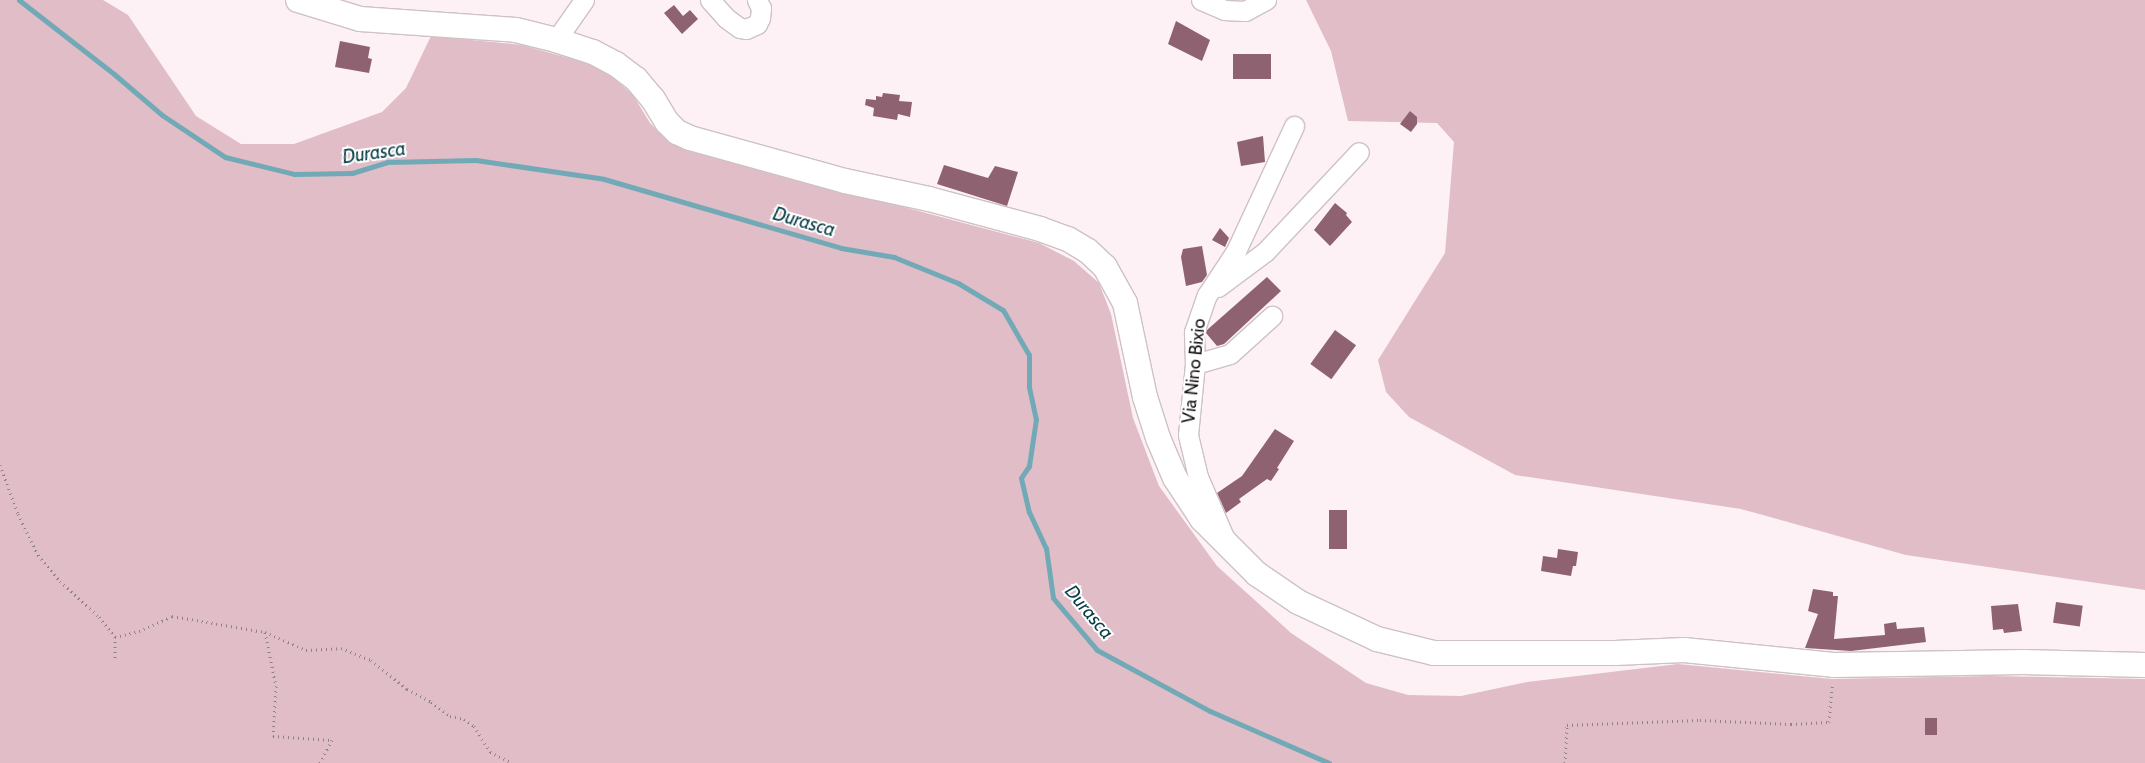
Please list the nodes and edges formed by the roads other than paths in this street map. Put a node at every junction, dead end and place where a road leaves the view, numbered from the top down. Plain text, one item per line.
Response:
1 (298, 0) edge
2 (584, 0) edge
3 (710, 0) edge
4 (757, 0) edge
5 (1201, 0) edge
6 (1266, 0) edge
7 (556, 40) junction
8 (1294, 126) dead end
9 (1359, 152) dead end
10 (1272, 175) junction
11 (1248, 198) dead end
12 (1207, 295) junction
13 (1272, 316) dead end
14 (1195, 364) junction
15 (1229, 548) junction
16 (2145, 665) edge

1 - 7 main road
2 - 7 street
3 - 4 street
5 - 6 street
7 - 15 main road
8 - 10 street, Via Nino Bixio
9 - 12 street
10 - 11 street, Via Nino Bixio
10 - 12 street, Via Nino Bixio
12 - 14 street, Via Nino Bixio
13 - 14 street
14 - 15 street, Via Nino Bixio
15 - 16 main road

